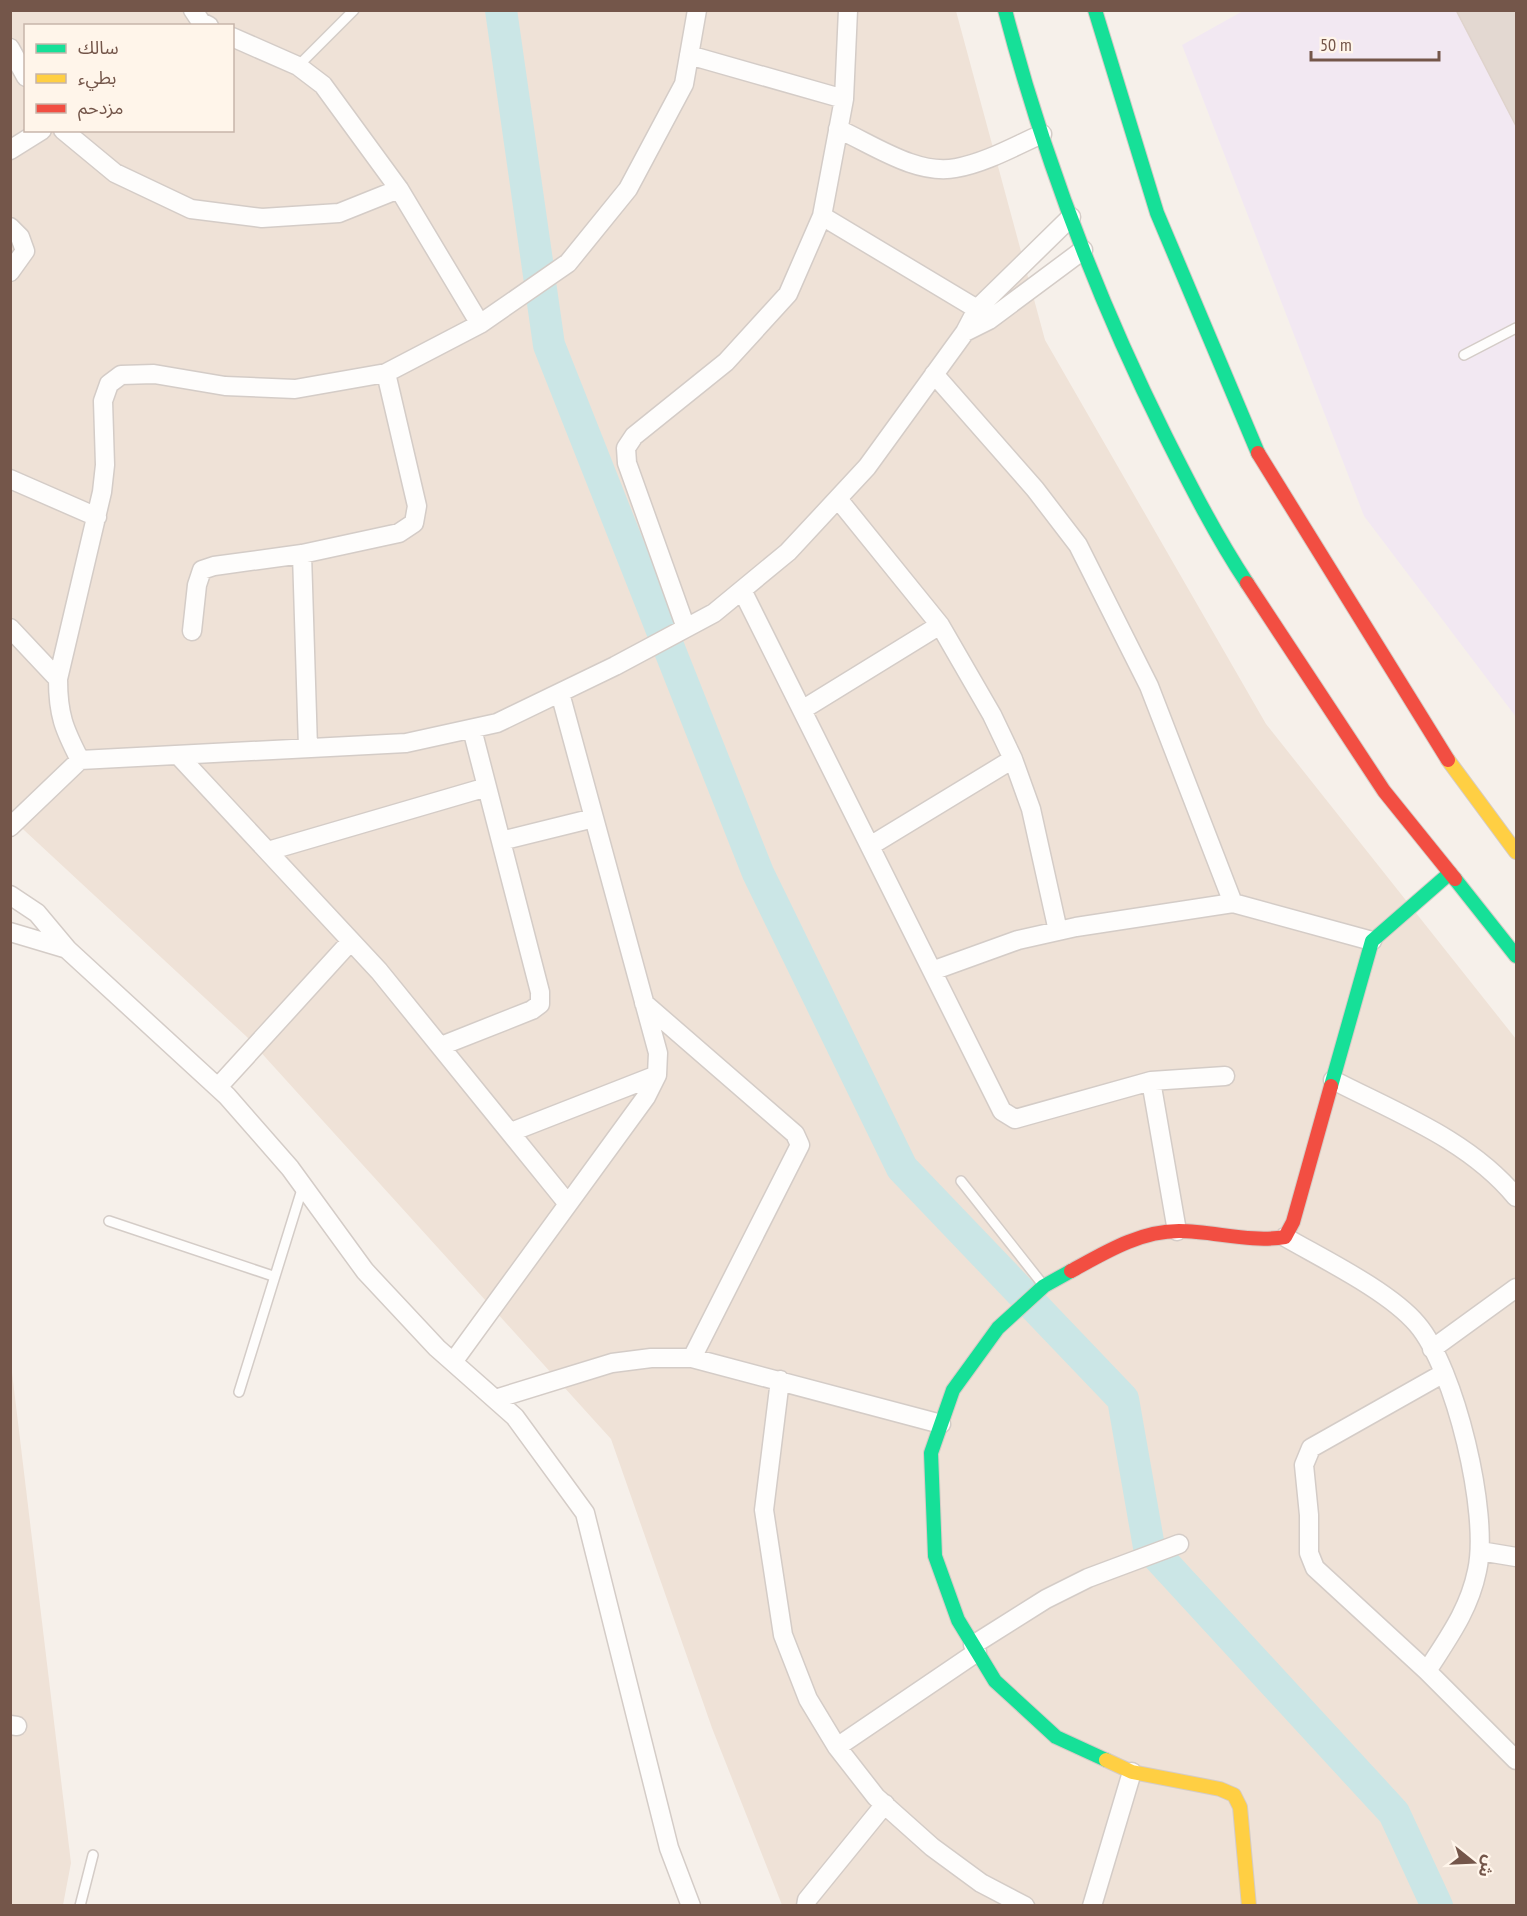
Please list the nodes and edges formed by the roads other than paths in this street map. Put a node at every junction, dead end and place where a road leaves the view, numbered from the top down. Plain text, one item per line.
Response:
1 (193, 10) edge
2 (354, 10) edge
3 (697, 10) edge
4 (848, 10) edge
5 (1005, 10) edge
6 (1095, 10) edge
7 (205, 24) edge
8 (234, 38) edge
9 (10, 48) edge
10 (689, 55) junction
11 (298, 66) junction
12 (24, 73) edge
13 (844, 99) junction
14 (838, 129) junction
15 (39, 132) edge
16 (65, 132) edge
17 (1042, 134) junction
18 (10, 150) edge
19 (399, 189) junction
20 (822, 216) junction
21 (1071, 217) junction
22 (10, 227) edge
23 (1083, 250) junction
24 (10, 272) edge
25 (977, 309) junction
26 (480, 324) junction
27 (1516, 328) edge
28 (965, 332) junction
29 (1464, 355) dead end
30 (386, 373) junction
31 (934, 374) junction
32 (10, 479) edge
33 (838, 499) junction
34 (97, 517) junction
35 (302, 554) junction
36 (742, 590) junction
37 (940, 625) junction
38 (10, 628) edge
39 (686, 628) junction
40 (192, 631) dead end
41 (57, 679) junction
42 (560, 693) junction
43 (802, 710) junction
44 (472, 729) junction
45 (308, 748) junction
46 (178, 754) junction
47 (1013, 759) junction
48 (80, 760) junction
49 (487, 787) junction
50 (594, 819) junction
51 (10, 827) edge
52 (501, 841) junction
53 (870, 846) junction
54 (268, 851) junction
55 (1516, 852) edge
56 (1450, 873) junction
57 (10, 895) edge
58 (1233, 903) junction
59 (1058, 931) junction
60 (10, 932) edge
61 (1372, 940) junction
62 (351, 941) junction
63 (68, 950) junction
64 (1516, 956) edge
65 (932, 971) junction
66 (644, 1004) junction
67 (441, 1046) junction
68 (657, 1075) junction
69 (1225, 1076) dead end
70 (1333, 1080) junction
71 (1151, 1081) junction
72 (218, 1087) junction
73 (511, 1132) junction
74 (961, 1181) dead end
75 (303, 1186) junction
76 (1516, 1197) edge
77 (568, 1204) junction
78 (108, 1221) dead end
79 (1177, 1231) junction
80 (1285, 1237) junction
81 (273, 1276) junction
82 (1044, 1286) junction
83 (1516, 1288) edge
84 (1432, 1349) junction
85 (692, 1358) junction
86 (453, 1362) junction
87 (1444, 1373) junction
88 (780, 1380) junction
89 (239, 1392) dead end
90 (495, 1400) junction
91 (941, 1424) junction
92 (1179, 1544) dead end
93 (1480, 1551) junction
94 (1516, 1557) edge
95 (975, 1648) junction
96 (1427, 1671) junction
97 (837, 1747) junction
98 (1516, 1760) edge
99 (1132, 1772) junction
100 (885, 1804) junction
101 (93, 1855) dead end
102 (80, 1905) edge
103 (691, 1905) edge
104 (806, 1905) edge
105 (1025, 1905) edge
106 (1092, 1905) edge
107 (1249, 1905) edge

1 - 7 street
2 - 11 lane
3 - 10 street
4 - 13 street
5 - 17 street
6 - 55 street
8 - 11 street
9 - 12 street
10 - 13 street
10 - 26 street
11 - 19 street
13 - 14 street
14 - 17 street
14 - 20 street
15 - 18 street
16 - 19 street
17 - 21 street
19 - 26 street
20 - 25 street
20 - 39 street
21 - 23 street
21 - 25 street
22 - 24 street
23 - 28 street
23 - 56 street
25 - 28 street
26 - 30 street
27 - 29 lane
28 - 31 street
30 - 34 street
30 - 35 street
31 - 33 street
31 - 58 street
32 - 34 street
33 - 36 street
33 - 37 street
34 - 41 street
35 - 40 street
35 - 45 street
36 - 39 street
36 - 43 street
37 - 43 street
37 - 47 street
38 - 41 street
39 - 42 street
41 - 48 street
42 - 44 street
42 - 50 street
43 - 53 street
44 - 45 street
44 - 49 street
45 - 46 street
46 - 48 street
46 - 54 street
47 - 53 street
47 - 59 street
48 - 51 street
49 - 52 street
49 - 54 street
50 - 52 street
50 - 66 street
52 - 67 street
53 - 65 street
54 - 62 street
56 - 61 street
56 - 64 street
57 - 63 street
58 - 59 street
58 - 61 street
59 - 65 street
60 - 63 street
61 - 70 street
62 - 67 street
62 - 72 street
63 - 72 street
65 - 71 street
66 - 68 street
66 - 85 street
67 - 73 street
68 - 73 street
68 - 77 street
69 - 71 street
70 - 76 street
70 - 80 street
71 - 79 street
72 - 75 street
73 - 77 street
74 - 82 lane
75 - 81 lane
75 - 86 street
77 - 86 street
78 - 81 lane
79 - 80 street
79 - 82 street
80 - 84 street
81 - 89 lane
82 - 91 street
83 - 84 street
84 - 87 street
85 - 88 street
85 - 90 street
86 - 90 street
87 - 93 street
87 - 96 street
88 - 91 street
88 - 97 street
90 - 103 street
91 - 95 street
92 - 95 street
93 - 94 street
93 - 96 street
95 - 97 street
95 - 99 street
96 - 98 street
97 - 100 street
99 - 106 street
99 - 107 street
100 - 104 street
100 - 105 street
101 - 102 lane

